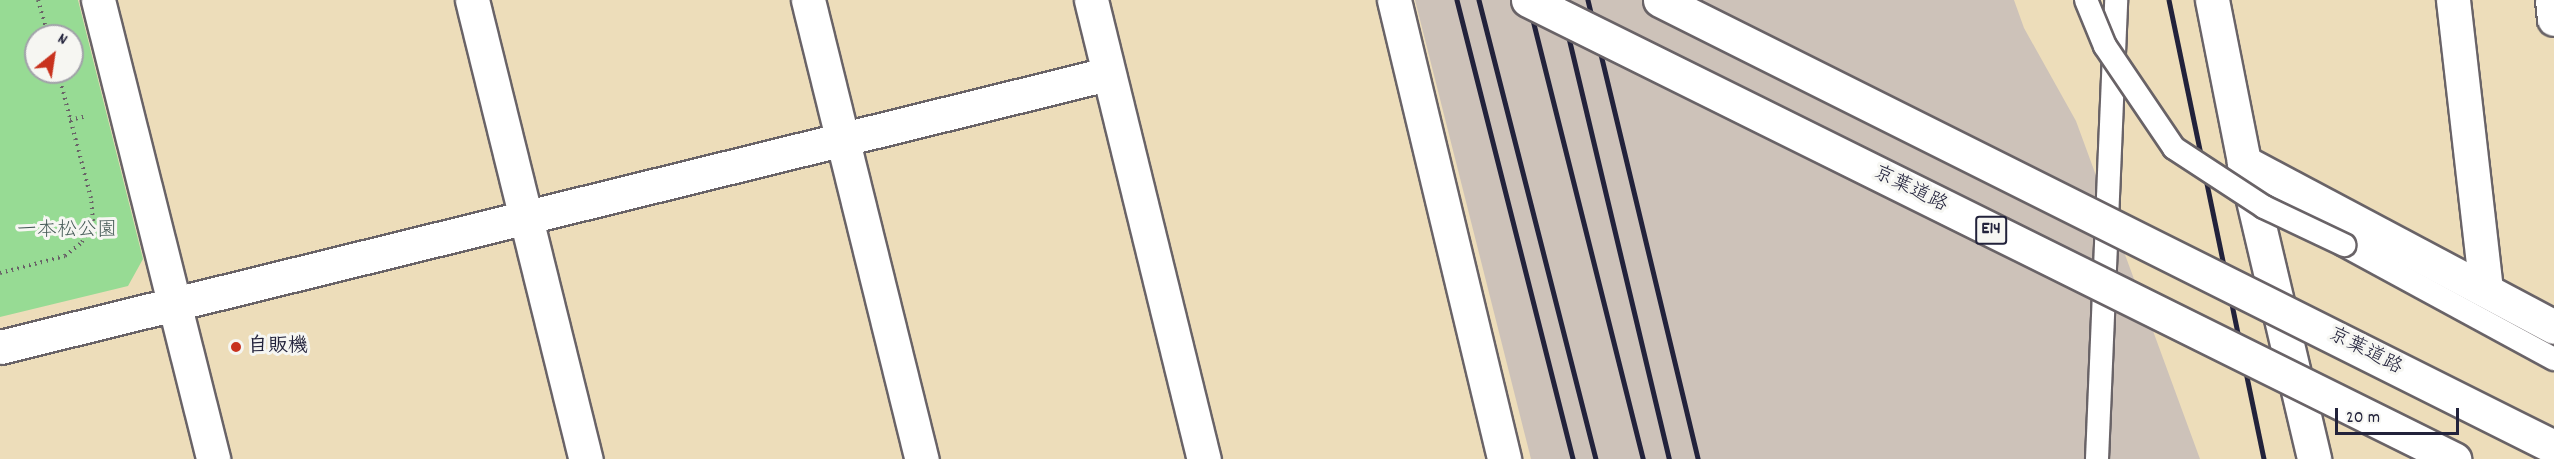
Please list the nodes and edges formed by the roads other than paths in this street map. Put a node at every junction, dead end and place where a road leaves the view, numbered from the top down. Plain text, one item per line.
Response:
1 (98, 0) edge
2 (472, 0) edge
3 (808, 0) edge
4 (1091, 0) edge
5 (1394, 0) edge
6 (1528, 0) edge
7 (1660, 0) edge
8 (2086, 0) edge
9 (2116, 0) edge
10 (2212, 0) edge
11 (2452, 0) edge
12 (2552, 0) edge
13 (2554, 19) edge
14 (1107, 74) junction
15 (843, 138) junction
16 (2244, 162) junction
17 (526, 219) junction
18 (2486, 290) junction
19 (174, 303) junction
20 (2554, 327) edge
21 (0, 347) edge
22 (2554, 359) edge
23 (2554, 447) edge
24 (213, 459) edge
25 (586, 459) edge
26 (922, 459) edge
27 (1204, 459) edge
28 (1504, 459) edge
29 (2097, 459) edge
30 (2314, 459) edge
31 (2454, 459) edge

1 - 19 main road
2 - 17 main road
3 - 15 main road
4 - 14 main road
5 - 28 main road
6 - 31 main road, 京葉道路 / E14, bridge
7 - 23 main road, 京葉道路, bridge
8 - 22 lane, bridge
9 - 29 lane
10 - 16 main road
11 - 18 main road
12 - 13 main road
14 - 15 main road
14 - 27 main road
15 - 17 main road
15 - 26 main road
16 - 18 main road
16 - 30 main road
17 - 19 main road
17 - 25 main road
18 - 20 main road
19 - 21 main road
19 - 24 main road

